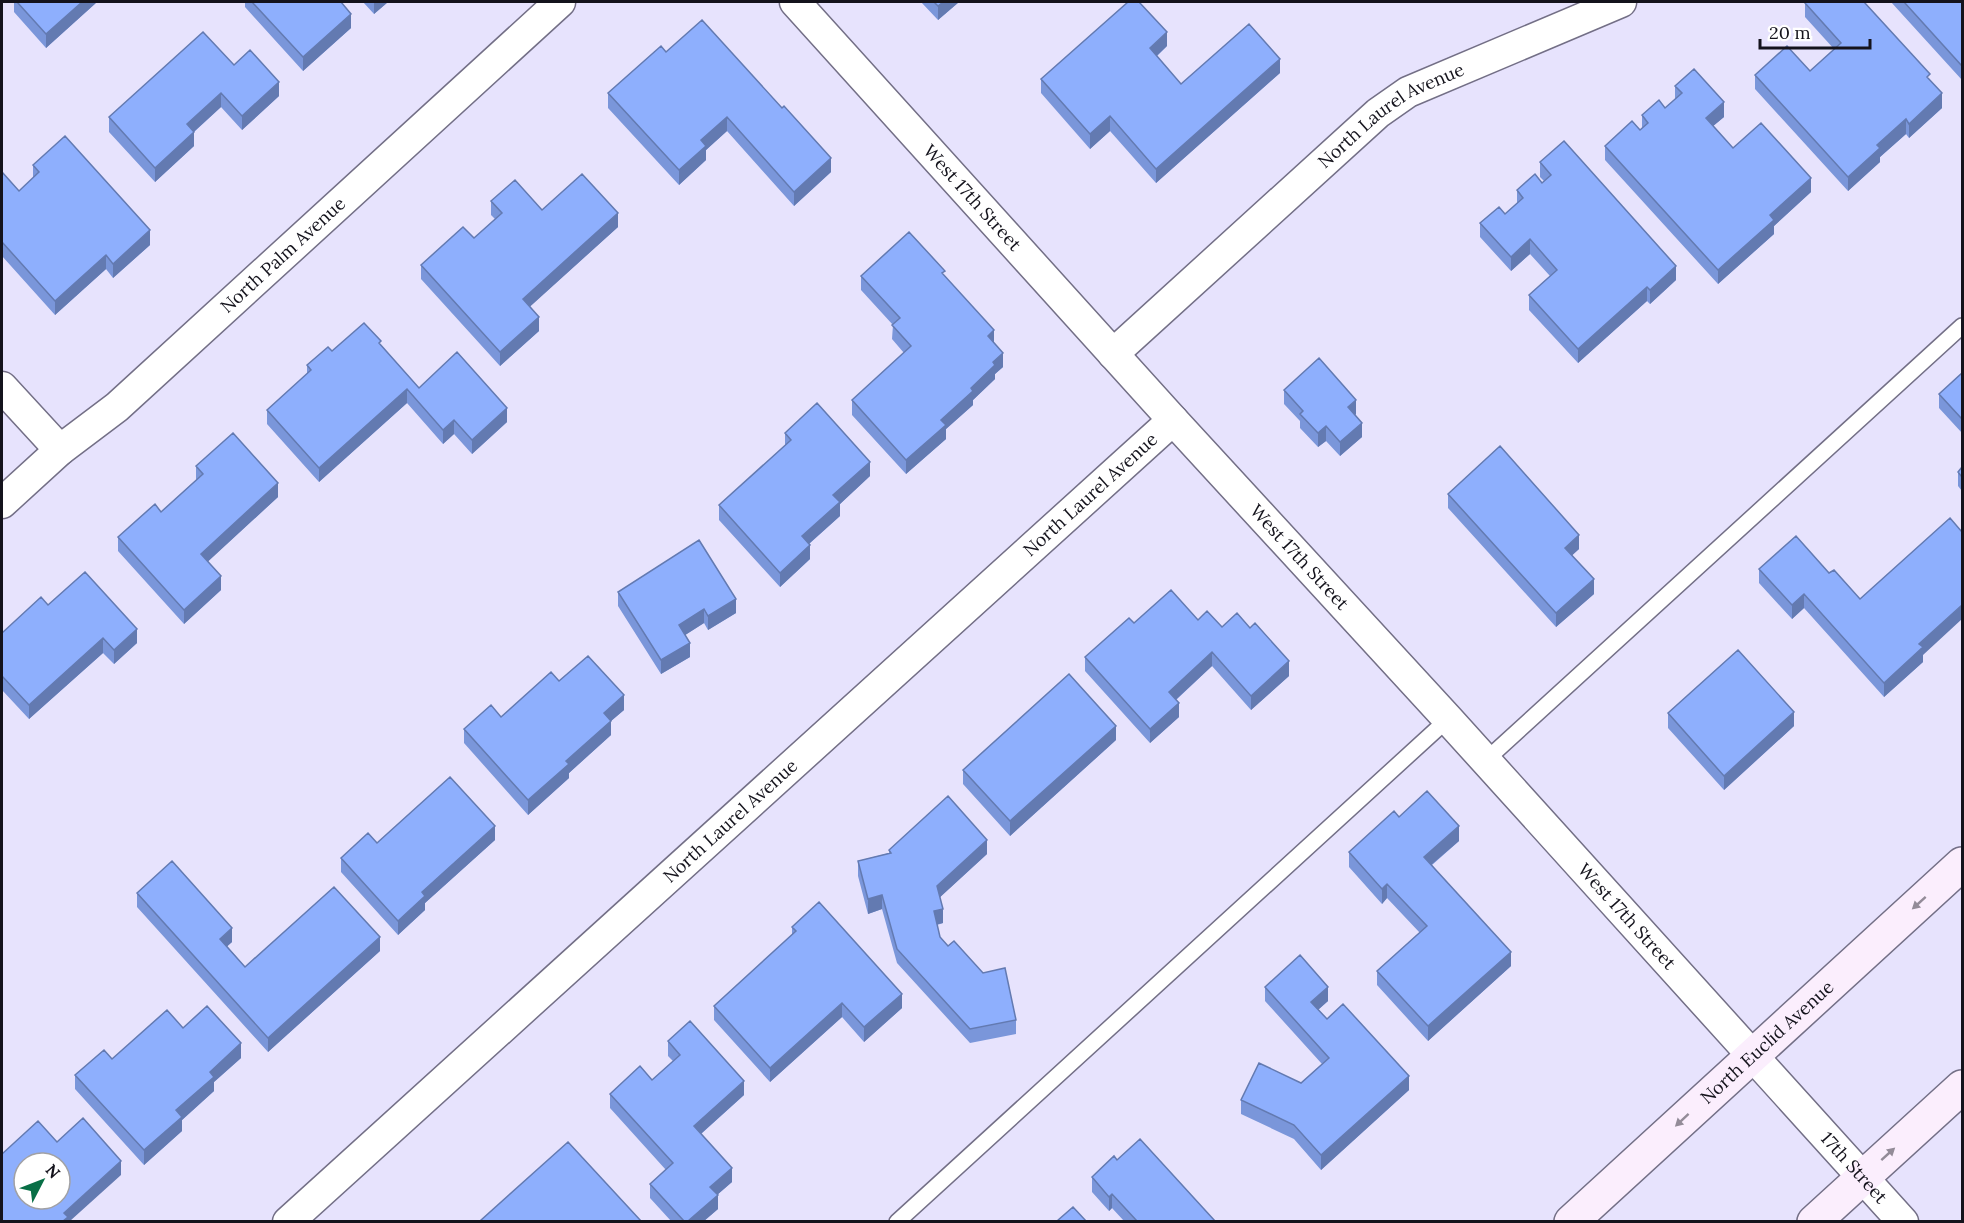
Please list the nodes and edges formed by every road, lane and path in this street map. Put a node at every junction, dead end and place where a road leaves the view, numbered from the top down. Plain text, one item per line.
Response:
1 (560, 2) edge
2 (795, 2) edge
3 (1621, 2) edge
4 (1962, 326) edge
5 (1113, 354) junction
6 (2, 387) edge
7 (1173, 420) junction
8 (60, 450) junction
9 (2, 503) edge
10 (1448, 719) junction
11 (1485, 760) junction
12 (1962, 864) edge
13 (1752, 1054) junction
14 (1962, 1087) edge
15 (1804, 1112) joint
16 (1863, 1177) junction
17 (288, 1221) edge
18 (897, 1221) edge
19 (1571, 1221) edge
20 (1814, 1221) edge
21 (1904, 1221) edge

1 - 8 street, North Palm Avenue
2 - 5 street, West 17th Street
3 - 5 street, North Laurel Avenue
4 - 11 lane
5 - 7 street, West 17th Street
6 - 8 street
7 - 10 street, West 17th Street
7 - 17 street, North Laurel Avenue
8 - 9 street, North Palm Avenue
10 - 11 street, West 17th Street
10 - 18 lane
11 - 13 street, West 17th Street
12 -> 13 main road, North Euclid Avenue
13 - 15 street, West 17th Street
13 -> 19 main road, North Euclid Avenue
16 -> 14 main road
15 - 16 street, 17th Street
16 - 20 main road
16 - 21 street, 17th Street

